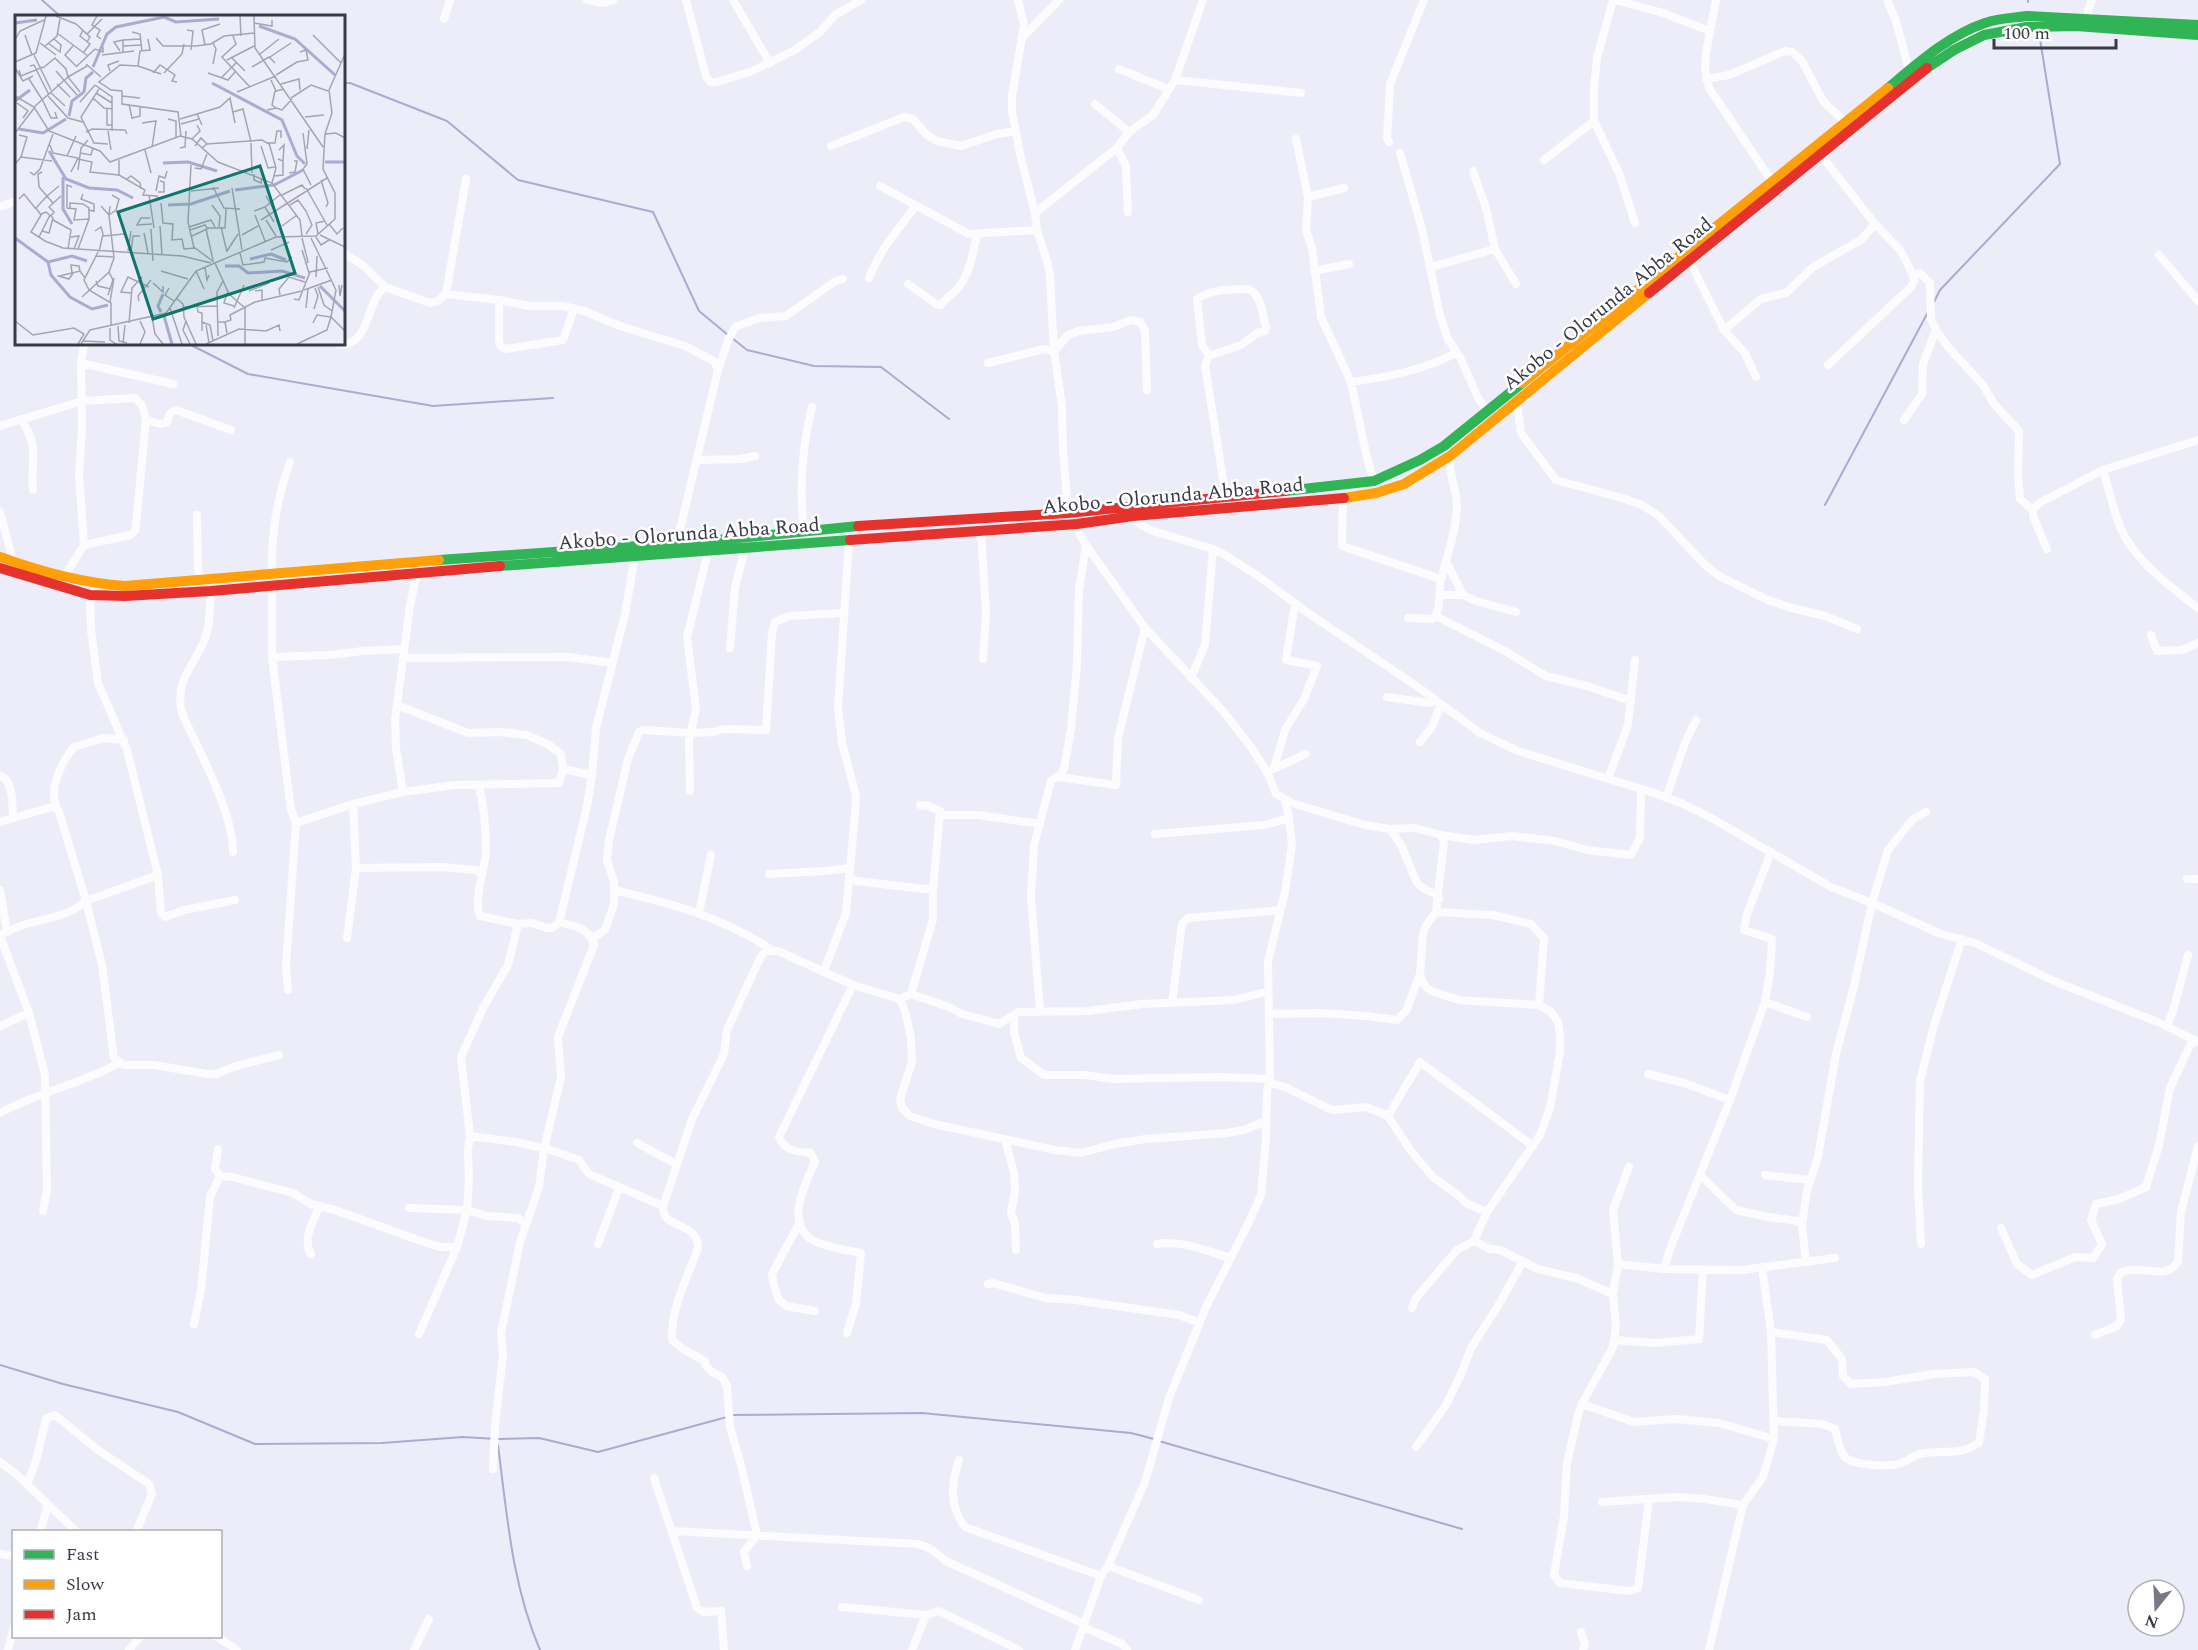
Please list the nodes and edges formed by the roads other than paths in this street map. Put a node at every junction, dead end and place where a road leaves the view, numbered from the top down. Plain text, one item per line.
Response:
1 (450, 0) edge
2 (587, 0) edge
3 (614, 0) edge
4 (686, 0) edge
5 (733, 0) edge
6 (861, 0) edge
7 (1018, 0) edge
8 (1059, 0) edge
9 (1203, 0) edge
10 (1424, 0) edge
11 (1616, 0) edge
12 (1716, 0) edge
13 (1887, 0) edge
14 (2092, 0) edge
15 (2088, 18) junction
16 (444, 19) dead end
17 (2118, 25) junction
18 (2198, 25) edge
19 (1710, 31) junction
20 (2198, 35) edge
21 (1023, 38) junction
22 (770, 63) junction
23 (1119, 69) dead end
24 (1910, 70) junction
25 (1706, 79) junction
26 (1175, 80) junction
27 (1168, 89) junction
28 (1301, 93) dead end
29 (1095, 104) dead end
30 (1594, 121) junction
31 (1845, 122) junction
32 (1016, 131) junction
33 (1129, 132) junction
34 (1296, 139) dead end
35 (1389, 141) dead end
36 (831, 146) dead end
37 (1117, 148) junction
38 (1400, 153) dead end
39 (1820, 154) junction
40 (1544, 160) dead end
41 (1473, 171) dead end
42 (466, 179) dead end
43 (1771, 180) junction
44 (880, 186) dead end
45 (1344, 188) dead end
46 (1308, 197) junction
47 (15, 201) edge
48 (917, 206) junction
49 (0, 207) edge
50 (1128, 212) dead end
51 (1035, 213) junction
52 (1635, 223) dead end
53 (1875, 224) junction
54 (1037, 231) junction
55 (977, 234) junction
56 (1495, 249) junction
57 (345, 254) edge
58 (2158, 255) dead end
59 (1690, 262) junction
60 (1349, 264) dead end
61 (1431, 267) junction
62 (1669, 270) junction
63 (1314, 271) junction
64 (1913, 275) junction
65 (869, 278) dead end
66 (843, 279) dead end
67 (908, 284) dead end
68 (1516, 285) dead end
69 (386, 287) junction
70 (446, 294) junction
71 (499, 300) junction
72 (2198, 301) edge
73 (574, 309) junction
74 (1724, 330) junction
75 (1936, 330) junction
76 (345, 343) edge
77 (84, 345) edge
78 (1054, 351) junction
79 (1456, 353) junction
80 (1209, 356) junction
81 (81, 363) junction
82 (988, 363) dead end
83 (1828, 365) dead end
84 (718, 370) junction
85 (1756, 377) dead end
86 (1351, 382) junction
87 (173, 384) dead end
88 (1147, 390) dead end
89 (82, 401) junction
90 (1517, 402) junction
91 (812, 407) dead end
92 (1488, 412) junction
93 (146, 418) junction
94 (21, 419) junction
95 (1904, 420) dead end
96 (0, 426) edge
97 (231, 430) dead end
98 (2198, 440) edge
99 (755, 456) dead end
100 (1450, 456) junction
101 (698, 460) junction
102 (290, 462) dead end
103 (2103, 470) junction
104 (1374, 481) junction
105 (33, 490) dead end
106 (1226, 498) junction
107 (1343, 498) junction
108 (2033, 510) junction
109 (0, 512) edge
110 (1068, 513) junction
111 (196, 515) dead end
112 (1133, 516) junction
113 (904, 522) junction
114 (1077, 524) junction
115 (981, 530) junction
116 (804, 531) junction
117 (905, 536) junction
118 (849, 540) junction
119 (677, 542) junction
120 (84, 545) junction
121 (1086, 545) junction
122 (745, 548) junction
123 (1213, 549) junction
124 (2047, 549) dead end
125 (708, 552) junction
126 (636, 556) junction
127 (0, 557) edge
128 (13, 561) junction
129 (1447, 563) junction
130 (0, 568) edge
131 (272, 572) junction
132 (417, 572) junction
133 (64, 577) junction
134 (200, 578) junction
135 (1441, 579) junction
136 (179, 580) junction
137 (272, 585) junction
138 (211, 591) junction
139 (180, 593) junction
140 (90, 595) junction
141 (1440, 595) junction
142 (1463, 595) junction
143 (1295, 603) junction
144 (2198, 608) edge
145 (1516, 612) dead end
146 (844, 613) junction
147 (1436, 616) junction
148 (1408, 618) dead end
149 (1145, 628) junction
150 (1857, 629) dead end
151 (2151, 635) dead end
152 (2198, 643) edge
153 (730, 648) dead end
154 (403, 653) junction
155 (272, 657) junction
156 (983, 659) dead end
157 (1635, 660) dead end
158 (612, 663) junction
159 (1191, 678) junction
160 (1387, 697) dead end
161 (1631, 701) junction
162 (1439, 702) junction
163 (397, 705) junction
164 (1696, 720) dead end
165 (690, 733) junction
166 (123, 740) junction
167 (1420, 742) dead end
168 (1306, 754) dead end
169 (563, 770) junction
170 (1271, 771) junction
171 (592, 775) junction
172 (1, 776) edge
173 (1058, 777) junction
174 (1608, 779) junction
175 (479, 786) junction
176 (1641, 789) junction
177 (690, 791) dead end
178 (403, 792) junction
179 (1666, 798) junction
180 (1288, 801) junction
181 (353, 804) junction
182 (921, 805) dead end
183 (56, 807) junction
184 (1926, 812) dead end
185 (940, 814) junction
186 (1289, 816) junction
187 (14, 818) junction
188 (0, 822) edge
189 (296, 823) junction
190 (1040, 824) junction
191 (1390, 829) junction
192 (1155, 834) dead end
193 (1441, 835) junction
194 (233, 852) dead end
195 (1771, 852) junction
196 (711, 855) dead end
197 (356, 868) junction
198 (849, 868) junction
199 (479, 872) junction
200 (769, 874) dead end
201 (158, 875) junction
202 (849, 877) junction
203 (2187, 879) dead end
204 (2198, 879) edge
205 (0, 890) edge
206 (614, 890) junction
207 (933, 890) junction
208 (1439, 899) junction
209 (235, 900) dead end
210 (86, 902) junction
211 (1872, 903) junction
212 (1280, 910) junction
213 (1436, 912) junction
214 (699, 913) junction
215 (559, 922) junction
216 (518, 924) junction
217 (2, 934) edge
218 (347, 938) dead end
219 (593, 938) junction
220 (1962, 939) junction
221 (772, 950) junction
222 (2188, 955) dead end
223 (824, 971) junction
224 (1420, 974) junction
225 (853, 985) junction
226 (288, 990) dead end
227 (1269, 991) junction
228 (911, 994) junction
229 (900, 999) junction
230 (1765, 1002) junction
231 (1172, 1003) junction
232 (1539, 1005) junction
233 (1040, 1011) junction
234 (29, 1013) junction
235 (1269, 1014) junction
236 (1014, 1016) junction
237 (1807, 1017) dead end
238 (0, 1026) edge
239 (2167, 1026) junction
240 (2195, 1041) edge
241 (279, 1055) dead end
242 (119, 1063) junction
243 (1648, 1074) dead end
244 (1269, 1081) junction
245 (45, 1092) junction
246 (1730, 1100) junction
247 (0, 1113) edge
248 (1388, 1116) junction
249 (1266, 1121) junction
250 (470, 1136) junction
251 (1007, 1140) junction
252 (637, 1143) dead end
253 (1533, 1146) junction
254 (2198, 1146) edge
255 (218, 1149) dead end
256 (544, 1149) junction
257 (676, 1164) junction
258 (1629, 1167) dead end
259 (2195, 1169) edge
260 (1765, 1174) dead end
261 (1700, 1175) junction
262 (220, 1176) junction
263 (1810, 1180) junction
264 (619, 1188) junction
265 (320, 1206) junction
266 (663, 1206) junction
267 (409, 1208) dead end
268 (466, 1210) junction
269 (43, 1211) dead end
270 (1487, 1212) junction
271 (526, 1224) junction
272 (799, 1224) junction
273 (1802, 1226) junction
274 (2001, 1228) dead end
275 (1474, 1241) junction
276 (598, 1244) dead end
277 (1157, 1244) dead end
278 (1921, 1244) dead end
279 (457, 1247) junction
280 (1016, 1250) dead end
281 (311, 1254) dead end
282 (1231, 1258) junction
283 (1835, 1258) dead end
284 (1806, 1262) junction
285 (1522, 1263) junction
286 (1618, 1264) junction
287 (1762, 1267) junction
288 (1664, 1269) junction
289 (1703, 1269) junction
290 (988, 1284) dead end
291 (1613, 1294) junction
292 (1412, 1308) dead end
293 (815, 1311) dead end
294 (1200, 1323) junction
295 (194, 1324) dead end
296 (1772, 1332) junction
297 (847, 1333) dead end
298 (419, 1334) dead end
299 (2096, 1335) dead end
300 (1615, 1340) junction
301 (1582, 1404) junction
302 (1775, 1421) junction
303 (1774, 1439) junction
304 (1416, 1447) dead end
305 (959, 1460) dead end
306 (0, 1462) edge
307 (493, 1469) dead end
308 (654, 1478) dead end
309 (27, 1485) junction
310 (1649, 1499) junction
311 (1602, 1502) dead end
312 (48, 1505) junction
313 (1743, 1505) junction
314 (41, 1530) edge
315 (74, 1530) edge
316 (137, 1530) edge
317 (672, 1531) junction
318 (757, 1535) junction
319 (747, 1566) dead end
320 (1108, 1566) junction
321 (1101, 1576) junction
322 (1199, 1600) dead end
323 (842, 1607) dead end
324 (926, 1615) junction
325 (429, 1619) dead end
326 (1083, 1626) junction
327 (1581, 1632) dead end
328 (12, 1634) edge
329 (139, 1638) edge
330 (219, 1638) edge
331 (8, 1650) edge
332 (129, 1650) edge
333 (236, 1650) edge
334 (414, 1650) edge
335 (724, 1650) edge
336 (912, 1650) edge
337 (1019, 1650) edge
338 (1075, 1650) edge
339 (1127, 1650) edge
340 (1583, 1650) edge
341 (1709, 1650) edge

1 - 16 street
2 - 3 street
4 - 22 street
5 - 22 street
6 - 22 street
7 - 21 street
8 - 21 street
9 - 26 street
10 - 35 street
11 - 19 street
11 - 30 street
12 - 19 street
13 - 24 street
14 - 15 street
15 - 17 main road, Akobo - Olorunda Abba Road
15 - 24 main road, Akobo - Olorunda Abba Road
17 - 18 main road, Akobo - Olorunda Abba Road
17 - 20 main road, Akobo - Olorunda Abba Road
17 - 39 main road, Akobo - Olorunda Abba Road
19 - 25 street
21 - 32 street
23 - 27 street
24 - 31 main road, Akobo - Olorunda Abba Road
25 - 31 street
25 - 43 street
26 - 27 street
26 - 28 street
27 - 33 street
29 - 33 street
30 - 40 street
30 - 52 street
31 - 43 main road, Akobo - Olorunda Abba Road
32 - 36 street
32 - 51 street
33 - 37 street
34 - 46 street
37 - 50 street
37 - 51 street
38 - 61 street
39 - 53 street
39 - 59 main road, Akobo - Olorunda Abba Road
41 - 56 street
42 - 70 street
43 - 62 main road, Akobo - Olorunda Abba Road
44 - 48 street
45 - 46 street
46 - 63 street
47 - 49 street
48 - 55 street
48 - 65 street
51 - 54 street
53 - 64 street
53 - 74 street
54 - 55 street
54 - 78 street
55 - 67 street
56 - 61 street
56 - 68 street
57 - 69 street
58 - 72 street
59 - 62 main road, Akobo - Olorunda Abba Road
59 - 74 street
60 - 63 street
61 - 79 street
62 - 90 main road, Akobo - Olorunda Abba Road
62 - 92 main road, Akobo - Olorunda Abba Road
63 - 86 street
64 - 75 street
64 - 83 street
66 - 84 street
69 - 70 street
69 - 76 street
70 - 71 street
71 - 73 street
71 - 73 street
73 - 84 street
74 - 85 street
75 - 95 street
75 - 108 street
77 - 81 street
78 - 82 street
78 - 88 street
78 - 110 street
79 - 86 street
79 - 92 street
80 - 80 street
80 - 106 street
81 - 87 street
81 - 89 street
84 - 101 street
86 - 104 street
89 - 93 street
89 - 94 street
89 - 120 street
90 - 100 main road, Akobo - Olorunda Abba Road
90 - 150 street
91 - 116 street
92 - 104 main road, Akobo - Olorunda Abba Road
93 - 97 street
93 - 120 street
94 - 96 street
94 - 105 street
98 - 103 street
99 - 101 street
100 - 107 main road, Akobo - Olorunda Abba Road
100 - 129 street
101 - 119 street
102 - 131 street
103 - 108 street
103 - 144 street
104 - 106 main road, Akobo - Olorunda Abba Road
106 - 110 main road, Akobo - Olorunda Abba Road
107 - 112 main road, Akobo - Olorunda Abba Road
107 - 135 street
108 - 124 street
109 - 128 street
110 - 113 main road, Akobo - Olorunda Abba Road
111 - 134 street
112 - 114 main road, Akobo - Olorunda Abba Road
112 - 123 street
113 - 116 main road, Akobo - Olorunda Abba Road
113 - 117 main road
114 - 115 main road, Akobo - Olorunda Abba Road
114 - 121 street
115 - 117 main road, Akobo - Olorunda Abba Road
115 - 156 street
116 - 119 main road, Akobo - Olorunda Abba Road
117 - 118 main road, Akobo - Olorunda Abba Road
118 - 122 main road, Akobo - Olorunda Abba Road
118 - 146 street
119 - 131 main road, Akobo - Olorunda Abba Road
120 - 133 street
121 - 149 street
121 - 173 street
122 - 125 main road, Akobo - Olorunda Abba Road
122 - 153 street
123 - 143 street
123 - 159 street
125 - 126 main road, Akobo - Olorunda Abba Road
125 - 165 street
126 - 132 main road, Akobo - Olorunda Abba Road
126 - 158 street
127 - 128 main road, Akobo - Olorunda Abba Road
128 - 133 main road, Akobo - Olorunda Abba Road
129 - 135 street
129 - 142 street
130 - 140 main road, Akobo - Olorunda Abba Road
131 - 134 main road, Akobo - Olorunda Abba Road
132 - 137 main road, Akobo - Olorunda Abba Road
132 - 154 street
133 - 136 main road, Akobo - Olorunda Abba Road
134 - 136 main road, Akobo - Olorunda Abba Road
135 - 141 street
136 - 139 main road
137 - 138 main road, Akobo - Olorunda Abba Road
137 - 155 street
138 - 139 main road, Akobo - Olorunda Abba Road
138 - 194 street
139 - 140 main road, Akobo - Olorunda Abba Road
140 - 166 street
141 - 142 street
141 - 147 street
142 - 145 street
143 - 162 street
143 - 170 street
146 - 165 street
146 - 198 street
147 - 148 street
147 - 161 street
149 - 159 street
149 - 173 street
151 - 152 street
154 - 155 street
154 - 158 street
154 - 163 street
155 - 189 street
157 - 161 street
158 - 171 street
159 - 170 street
160 - 162 street
161 - 174 street
162 - 167 street
162 - 174 street
163 - 169 street
163 - 178 street
164 - 179 street
165 - 177 street
165 - 206 street
166 - 183 street
166 - 201 street
168 - 170 street
169 - 171 street
169 - 175 street
170 - 180 street
171 - 215 street
172 - 187 street
173 - 190 street
174 - 176 street
175 - 178 street
175 - 199 street
176 - 179 street
176 - 193 street
178 - 181 street
179 - 195 street
180 - 186 street
180 - 191 street
181 - 189 street
181 - 197 street
182 - 185 street
183 - 187 street
183 - 210 street
184 - 211 street
185 - 190 street
185 - 207 street
186 - 192 street
186 - 212 street
187 - 188 street
189 - 226 street
190 - 233 street
191 - 193 street
191 - 208 street
193 - 208 street
195 - 211 street
195 - 230 street
196 - 214 street
197 - 199 street
197 - 218 street
198 - 200 street
198 - 202 street
199 - 216 street
201 - 209 street
201 - 210 street
202 - 207 street
202 - 223 street
203 - 204 street
205 - 217 street
206 - 214 street
206 - 219 street
207 - 228 street
208 - 213 street
210 - 217 street
210 - 242 street
211 - 220 street
211 - 263 street
212 - 227 street
212 - 231 street
213 - 224 street
213 - 232 street
214 - 221 street
215 - 216 street
215 - 219 street
216 - 250 street
217 - 234 street
219 - 256 street
220 - 239 street
220 - 278 street
221 - 223 street
221 - 257 street
222 - 239 street
223 - 225 street
224 - 232 street
224 - 235 street
225 - 229 street
225 - 272 street
227 - 231 street
227 - 235 street
228 - 229 street
228 - 236 street
229 - 251 street
230 - 237 street
230 - 246 street
231 - 233 street
232 - 253 street
233 - 236 street
234 - 238 street
234 - 245 street
235 - 244 street
236 - 244 street
239 - 240 street
240 - 274 street
241 - 242 street
242 - 245 street
243 - 246 street
244 - 248 street
244 - 249 street
245 - 247 street
245 - 269 street
246 - 261 street
248 - 253 street
248 - 270 street
249 - 251 street
249 - 282 street
250 - 256 street
250 - 268 street
251 - 280 street
252 - 257 street
253 - 270 street
254 - 259 street
255 - 262 street
256 - 264 street
256 - 271 street
257 - 266 street
258 - 286 street
259 - 299 street
260 - 263 street
261 - 273 street
261 - 288 street
262 - 265 street
262 - 295 street
263 - 273 street
264 - 266 street
264 - 276 street
265 - 279 street
265 - 281 street
266 - 318 street
267 - 268 street
268 - 271 street
268 - 279 street
270 - 275 street
271 - 307 street
272 - 293 street
272 - 297 street
273 - 284 street
275 - 285 street
275 - 292 street
277 - 282 street
279 - 298 street
282 - 294 street
283 - 284 street
284 - 287 street
285 - 291 street
285 - 304 street
286 - 288 street
286 - 291 street
287 - 289 street
287 - 296 street
288 - 289 street
289 - 300 street
290 - 294 street
291 - 300 street
294 - 320 street
296 - 302 street
296 - 302 street
300 - 301 street
301 - 303 street
301 - 310 street
302 - 303 street
303 - 313 street
305 - 321 street
306 - 309 street
308 - 317 street
309 - 312 street
309 - 316 street
310 - 311 street
310 - 313 street
312 - 314 street
312 - 315 street
313 - 341 street
317 - 318 street
317 - 335 street
318 - 319 street
318 - 326 street
320 - 321 street
320 - 322 street
321 - 326 street
323 - 324 street
324 - 336 street
324 - 337 street
325 - 334 street
326 - 338 street
326 - 339 street
327 - 340 street
328 - 331 street
329 - 332 street
330 - 333 street

